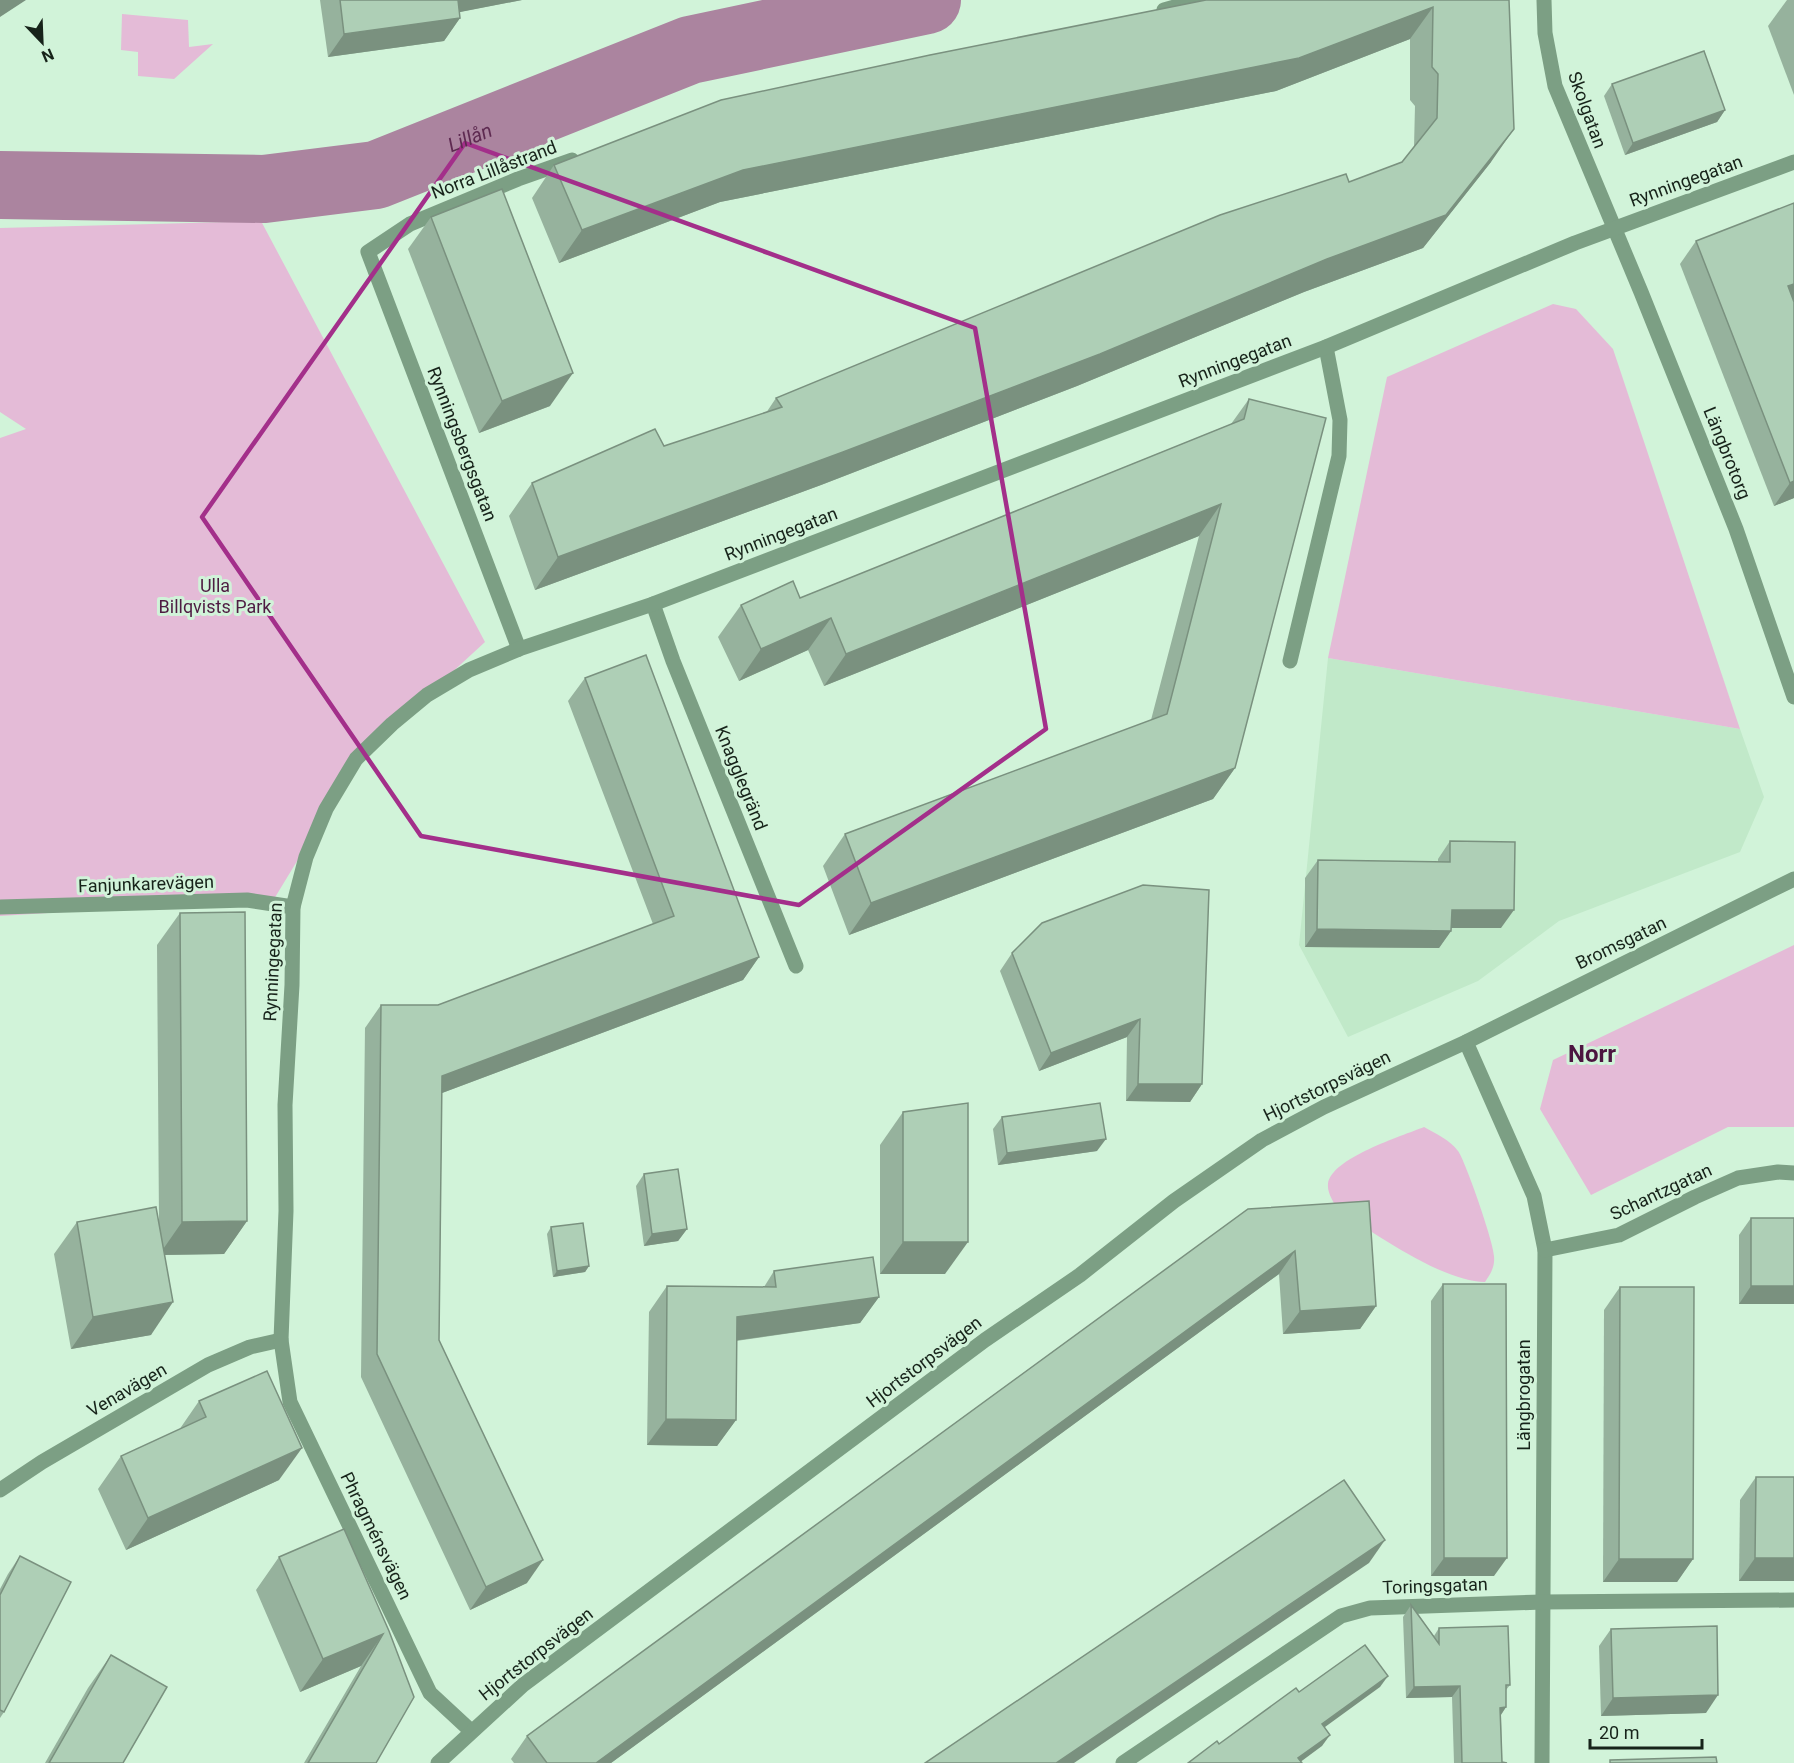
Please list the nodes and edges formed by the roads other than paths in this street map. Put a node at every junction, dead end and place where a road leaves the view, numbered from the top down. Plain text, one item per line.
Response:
1 (1198, 0) edge
2 (1545, 0) edge
3 (1146, 15) edge
4 (590, 154) edge
5 (1794, 162) edge
6 (1613, 228) junction
7 (368, 252) joint
8 (1326, 348) junction
9 (653, 604) junction
10 (519, 650) junction
11 (1290, 662) dead end
12 (1794, 697) edge
13 (1794, 879) edge
14 (293, 907) junction
15 (0, 908) edge
16 (796, 966) dead end
17 (1466, 1042) junction
18 (1794, 1173) edge
19 (1545, 1250) junction
20 (281, 1340) junction
21 (0, 1490) edge
22 (1794, 1600) edge
23 (1542, 1602) junction
24 (471, 1731) junction
25 (440, 1762) edge
26 (1123, 1763) edge
27 (1542, 1763) edge

1 - 3 street
2 - 6 street, Skolgatan
4 - 7 street, Norra Lillåstrand
5 - 6 street, Rynningegatan
6 - 8 street, Rynningegatan
6 - 12 street, Längbrotorg
7 - 10 street, Rynningsbergsgatan
8 - 9 street, Rynningegatan
8 - 11 street
9 - 10 street, Rynningegatan
9 - 16 street, Knagglegränd
10 - 14 street, Rynningegatan
13 - 17 street, Bromsgatan
14 - 15 street, Fanjunkarevägen
14 - 20 street, Rynningegatan
17 - 19 street, Längbrogatan
17 - 24 street, Hjortstorpsvägen
18 - 19 street, Schantzgatan
19 - 23 street, Längbrogatan
20 - 21 street, Venavägen
20 - 24 street, Phragménsvägen
22 - 23 street, Toringsgatan
23 - 26 street, Toringsgatan
23 - 27 street, Längbrogatan
24 - 25 street, Hjortstorpsvägen

